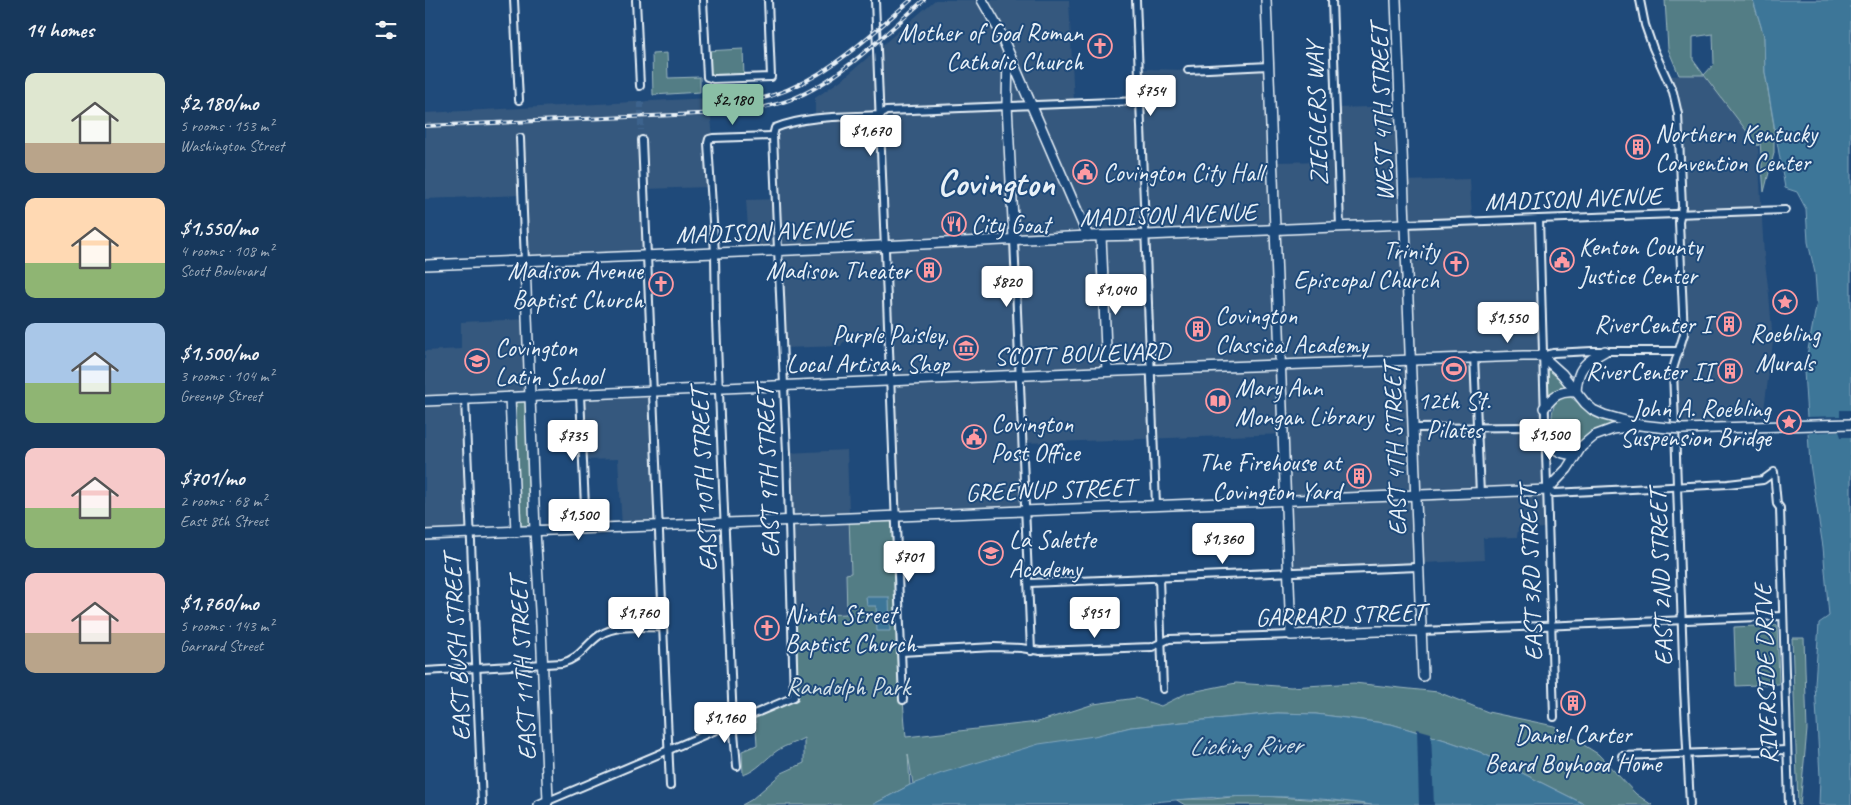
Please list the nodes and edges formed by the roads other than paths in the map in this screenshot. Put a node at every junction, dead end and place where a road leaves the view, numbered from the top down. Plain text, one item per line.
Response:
1 (514, 0) edge
2 (636, 0) edge
3 (703, 0) edge
4 (768, 0) edge
5 (875, 0) edge
6 (982, 0) edge
7 (1136, 0) edge
8 (1266, 0) edge
9 (1332, 0) edge
10 (1396, 0) edge
11 (1640, 0) edge
12 (1009, 51) junction
13 (1269, 66) junction
14 (1188, 70) dead end
15 (640, 86) dead end
16 (519, 100) dead end
17 (1139, 101) junction
18 (1031, 104) junction
19 (1007, 105) junction
20 (880, 115) junction
21 (773, 136) junction
22 (520, 138) dead end
23 (642, 140) dead end
24 (1785, 210) dead end
25 (1681, 214) junction
26 (1539, 219) junction
27 (1405, 224) junction
28 (1340, 227) junction
29 (1275, 230) junction
30 (1146, 235) junction
31 (1088, 236) junction
32 (1101, 236) junction
33 (1014, 239) junction
34 (885, 245) junction
35 (778, 250) junction
36 (715, 253) junction
37 (647, 256) junction
38 (525, 262) junction
39 (425, 265) edge
40 (1605, 351) junction
41 (1679, 351) junction
42 (1474, 356) junction
43 (1542, 356) junction
44 (1411, 360) junction
45 (1280, 365) junction
46 (1150, 370) junction
47 (1107, 371) junction
48 (1021, 375) junction
49 (890, 382) junction
50 (785, 386) junction
51 (719, 389) junction
52 (652, 391) junction
53 (1576, 392) junction
54 (580, 394) junction
55 (531, 396) junction
56 (510, 397) junction
57 (465, 399) junction
58 (425, 401) edge
59 (1544, 408) junction
60 (1851, 424) edge
61 (1640, 425) junction
62 (1477, 427) junction
63 (1413, 428) junction
64 (1544, 431) junction
65 (1575, 455) junction
66 (1774, 472) joint
67 (1677, 486) junction
68 (1547, 490) junction
69 (1479, 494) junction
70 (1415, 495) junction
71 (1286, 500) junction
72 (1156, 505) junction
73 (1026, 511) junction
74 (896, 516) junction
75 (789, 520) junction
76 (725, 523) junction
77 (658, 526) junction
78 (587, 529) junction
79 (535, 531) junction
80 (516, 532) junction
81 (471, 533) junction
82 (425, 536) edge
83 (1418, 567) junction
84 (1288, 572) junction
85 (1159, 578) junction
86 (1029, 583) junction
87 (1783, 616) junction
88 (1682, 620) junction
89 (1552, 625) junction
90 (662, 627) junction
91 (1421, 631) junction
92 (1291, 635) junction
93 (1161, 644) junction
94 (1031, 651) junction
95 (901, 652) junction
96 (542, 665) junction
97 (477, 668) junction
98 (425, 671) edge
99 (1423, 676) dead end
100 (1163, 689) dead end
101 (903, 700) dead end
102 (1554, 717) dead end
103 (733, 722) junction
104 (669, 750) junction
105 (1787, 750) junction
106 (1687, 753) junction
107 (1621, 756) dead end
108 (737, 766) dead end
109 (670, 786) dead end
110 (548, 803) edge
111 (483, 805) edge
112 (539, 805) edge
113 (1691, 805) edge
114 (1789, 805) edge

1 - 16 street
2 - 15 street
3 - 4 street
5 - 20 street
6 - 12 main road
7 - 17 street
8 - 13 main road
9 - 28 street, ZIEGLERS WAY
10 - 27 main road, WEST 4TH STREET
11 - 25 street, EAST 2ND STREET
12 - 18 main road
12 - 19 main road
13 - 14 street
13 - 29 main road
17 - 18 street
17 - 30 street
18 - 19 street
18 - 31 main road
19 - 20 street
19 - 33 main road
20 - 21 street
20 - 34 street
21 - 35 street, EAST 9TH STREET
21 - 36 street, EAST 10TH STREET
22 - 38 street
23 - 37 street
24 - 25 street, MADISON AVENUE
25 - 26 street, MADISON AVENUE
25 - 41 street, EAST 2ND STREET
26 - 27 street, MADISON AVENUE
26 - 43 street, EAST 3RD STREET
27 - 28 main road, MADISON AVENUE
27 - 44 main road, EAST 4TH STREET
28 - 29 main road, MADISON AVENUE
29 - 30 main road, MADISON AVENUE
29 - 45 main road
30 - 32 main road, MADISON AVENUE
30 - 46 street
31 - 32 main road, MADISON AVENUE
31 - 33 main road, MADISON AVENUE
32 - 47 main road
33 - 34 main road, MADISON AVENUE
33 - 48 street
34 - 35 main road, MADISON AVENUE
34 - 49 street
35 - 36 main road, MADISON AVENUE
35 - 50 street, EAST 9TH STREET
36 - 37 main road, MADISON AVENUE
36 - 51 street, EAST 10TH STREET
37 - 38 main road, MADISON AVENUE
37 - 52 street
38 - 39 main road, MADISON AVENUE
38 - 55 main road, EAST 11TH STREET
40 - 41 street
40 - 43 street
40 - 53 main road
41 - 67 street, EAST 2ND STREET
42 - 43 main road
42 - 44 main road, SCOTT BOULEVARD
42 - 62 street
43 - 53 main road
43 - 59 street, EAST 3RD STREET
44 - 45 main road, SCOTT BOULEVARD
44 - 63 main road, EAST 4TH STREET
45 - 46 main road, SCOTT BOULEVARD
45 - 71 main road
46 - 47 main road, SCOTT BOULEVARD
46 - 72 street
47 - 48 main road, SCOTT BOULEVARD
48 - 49 main road, SCOTT BOULEVARD
48 - 73 street
49 - 50 main road, SCOTT BOULEVARD
49 - 74 street
50 - 51 main road, SCOTT BOULEVARD
50 - 75 street, EAST 9TH STREET
51 - 52 main road, SCOTT BOULEVARD
51 - 76 street, EAST 10TH STREET
52 - 54 main road, SCOTT BOULEVARD
52 - 77 street
53 - 59 main road
53 - 61 main road
54 - 55 main road, SCOTT BOULEVARD
54 - 78 street
55 - 56 main road, SCOTT BOULEVARD
55 - 79 main road, EAST 11TH STREET
56 - 57 main road, SCOTT BOULEVARD
56 - 80 main road
57 - 58 main road, SCOTT BOULEVARD
57 - 81 street, EAST BUSH STREET
59 - 64 street, EAST 3RD STREET
60 - 61 main road, bridge
61 - 65 main road
62 - 63 street
62 - 64 street
62 - 69 street
63 - 70 main road, EAST 4TH STREET
64 - 65 main road
64 - 68 street, EAST 3RD STREET
65 - 68 main road
66 - 67 street, GREENUP STREET
66 - 87 street, RIVERSIDE DRIVE
67 - 68 street, GREENUP STREET
67 - 88 street, EAST 2ND STREET
68 - 69 main road, GREENUP STREET
68 - 89 street, EAST 3RD STREET
69 - 70 main road, GREENUP STREET
70 - 71 main road, GREENUP STREET
70 - 83 main road, EAST 4TH STREET
71 - 72 main road, GREENUP STREET
71 - 84 main road
72 - 73 main road, GREENUP STREET
73 - 74 main road, GREENUP STREET
73 - 86 street
74 - 75 main road, GREENUP STREET
74 - 95 street
75 - 76 main road, GREENUP STREET
75 - 103 street, EAST 9TH STREET
76 - 77 main road, GREENUP STREET
76 - 103 street, EAST 10TH STREET
77 - 78 main road, GREENUP STREET
77 - 90 street
78 - 79 main road, GREENUP STREET
79 - 80 main road, GREENUP STREET
79 - 96 main road, EAST 11TH STREET
80 - 81 main road, GREENUP STREET
81 - 82 main road, GREENUP STREET
81 - 97 street, EAST BUSH STREET
83 - 84 street
83 - 91 main road, EAST 4TH STREET
84 - 85 street
84 - 92 main road
85 - 86 street
85 - 93 street
86 - 94 street
87 - 88 street, GARRARD STREET
87 - 105 street, RIVERSIDE DRIVE
88 - 89 street, GARRARD STREET
88 - 106 street, EAST 2ND STREET
89 - 91 street, GARRARD STREET
89 - 102 street, EAST 3RD STREET
90 - 96 street
90 - 104 street
91 - 92 main road, GARRARD STREET
91 - 99 main road, EAST 4TH STREET
92 - 93 street, GARRARD STREET
93 - 94 street, GARRARD STREET
93 - 100 street
94 - 95 street, GARRARD STREET
95 - 101 street
96 - 97 street
96 - 110 main road, EAST 11TH STREET
97 - 98 street
97 - 111 street, EAST BUSH STREET
103 - 104 street
103 - 108 street, EAST 10TH STREET
104 - 109 street
104 - 110 street
105 - 106 street
105 - 114 street, RIVERSIDE DRIVE
106 - 107 street
106 - 113 street, EAST 2ND STREET
110 - 112 main road

